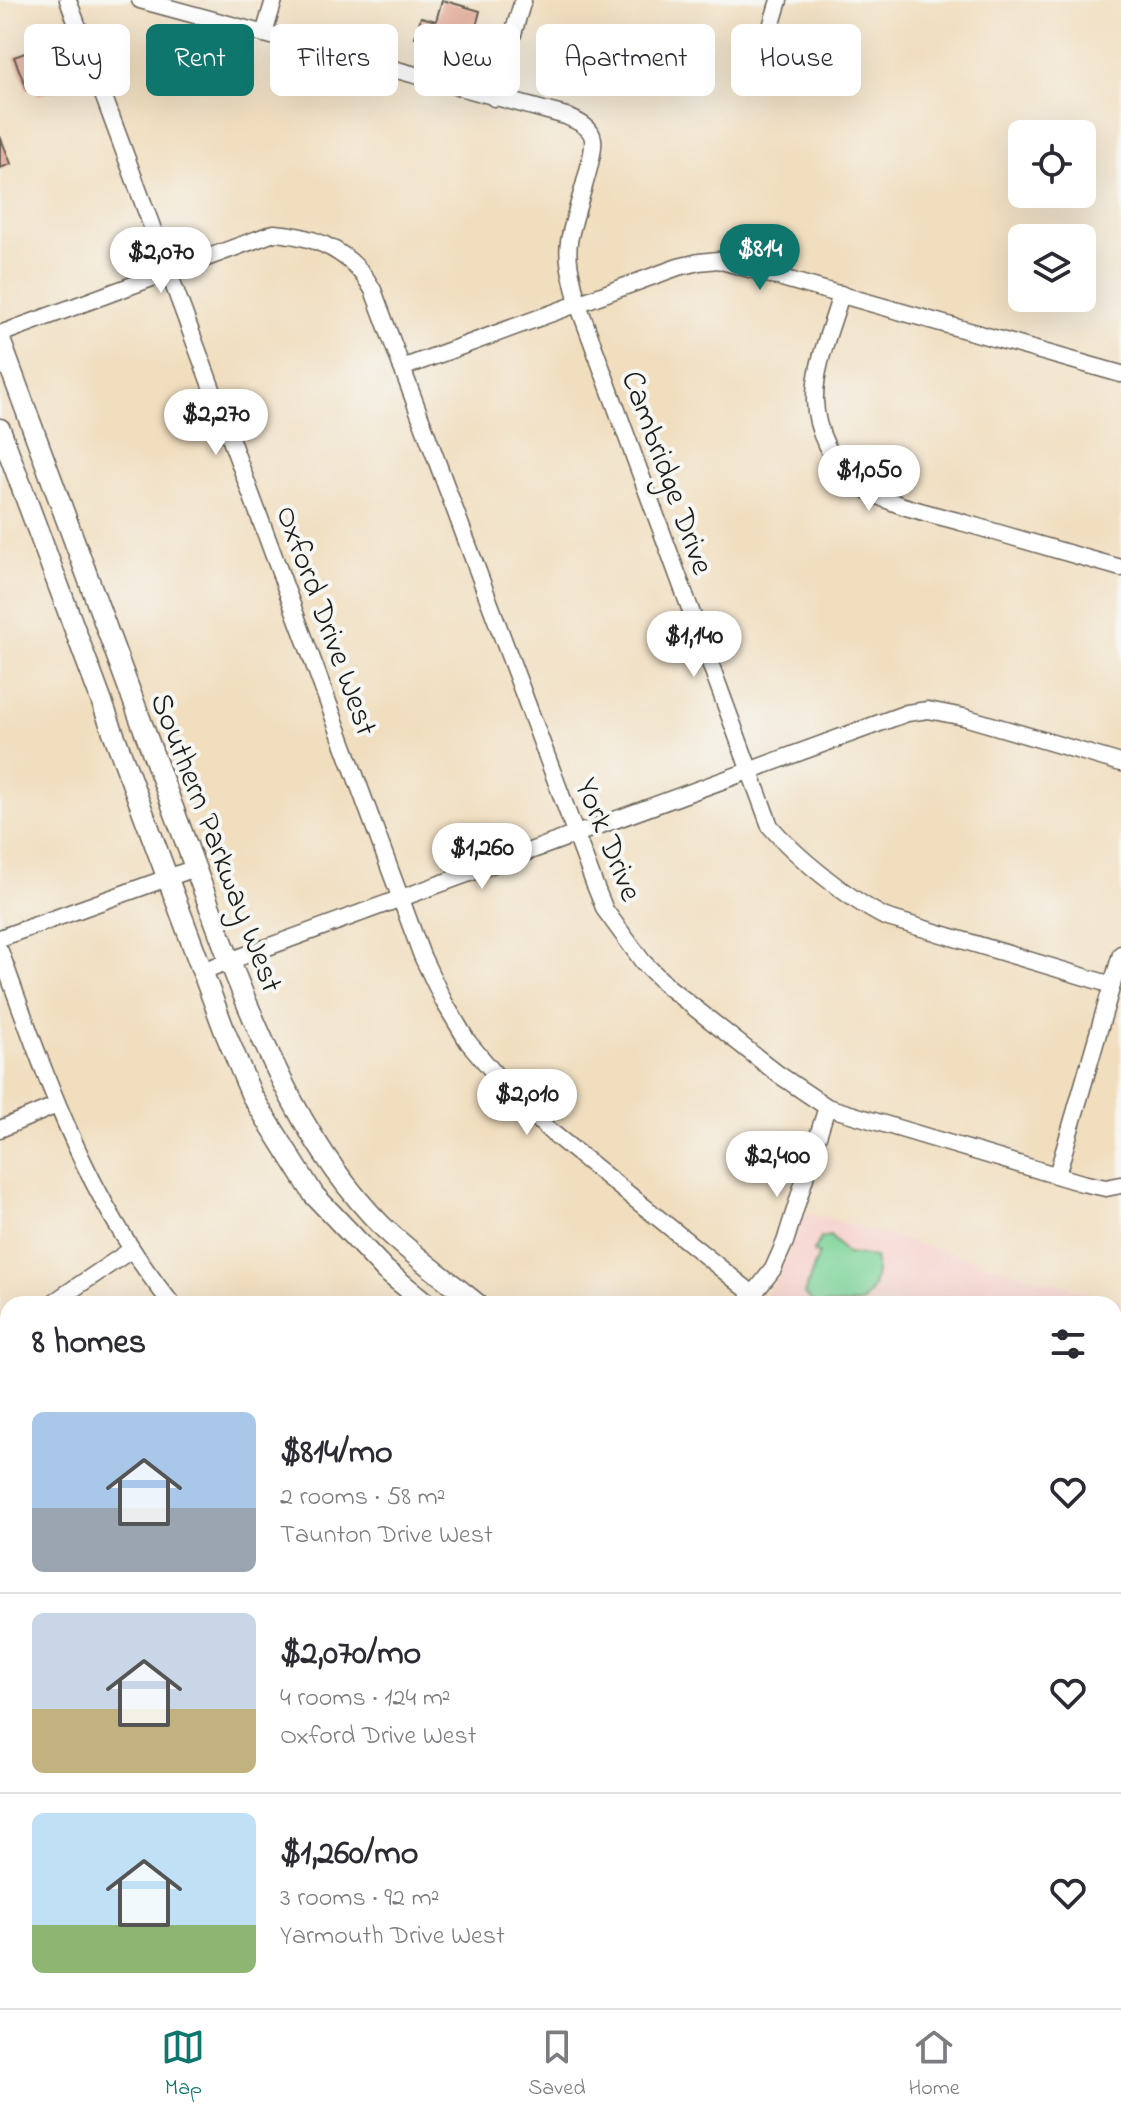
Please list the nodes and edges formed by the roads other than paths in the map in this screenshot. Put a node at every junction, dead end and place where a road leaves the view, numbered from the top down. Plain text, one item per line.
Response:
1 (68, 0) edge
2 (140, 0) edge
3 (274, 0) edge
4 (523, 0) edge
5 (779, 0) edge
6 (772, 24) edge
7 (264, 34) junction
8 (494, 98) junction
9 (168, 271) junction
10 (841, 294) junction
11 (578, 304) junction
12 (0, 337) edge
13 (402, 368) junction
14 (1121, 374) edge
15 (0, 429) edge
16 (1121, 568) edge
17 (1121, 763) edge
18 (748, 771) junction
19 (577, 835) junction
20 (195, 868) junction
21 (167, 877) junction
22 (402, 899) junction
23 (0, 938) edge
24 (0, 951) edge
25 (1121, 954) edge
26 (230, 962) junction
27 (202, 971) junction
28 (1112, 985) junction
29 (57, 1105) junction
30 (827, 1107) junction
31 (0, 1129) edge
32 (1057, 1175) junction
33 (1121, 1185) edge
34 (131, 1250) junction
35 (63, 1296) edge
36 (166, 1296) edge
37 (417, 1296) edge
38 (467, 1296) edge
39 (746, 1296) edge
40 (752, 1296) edge

1 - 9 street, Oxford Drive West
2 - 7 street
3 - 7 street
4 - 8 street
5 - 6 street
7 - 8 street
8 - 11 street, Cambridge Drive
9 - 12 street
9 - 13 street, York Drive
9 - 22 street, Oxford Drive West
10 - 11 street
10 - 14 street
10 - 16 street
11 - 13 street
11 - 18 street, Cambridge Drive
12 - 20 street, Southern Parkway West
13 - 19 street, York Drive
15 - 21 street, Southern Parkway West
17 - 18 street
18 - 19 street
18 - 28 street, Cambridge Drive
19 - 22 street
19 - 30 street, York Drive
20 - 21 street
20 - 26 street, Southern Parkway West
21 - 23 street
21 - 27 street, Southern Parkway West
22 - 26 street
22 - 39 street, Oxford Drive West
24 - 29 street
25 - 28 street
26 - 27 street
26 - 38 street, Southern Parkway West
27 - 37 street, Southern Parkway West
28 - 32 street
29 - 31 street
29 - 34 street
30 - 32 street, York Drive
30 - 40 street
32 - 33 street, York Drive
34 - 35 street
34 - 36 street

